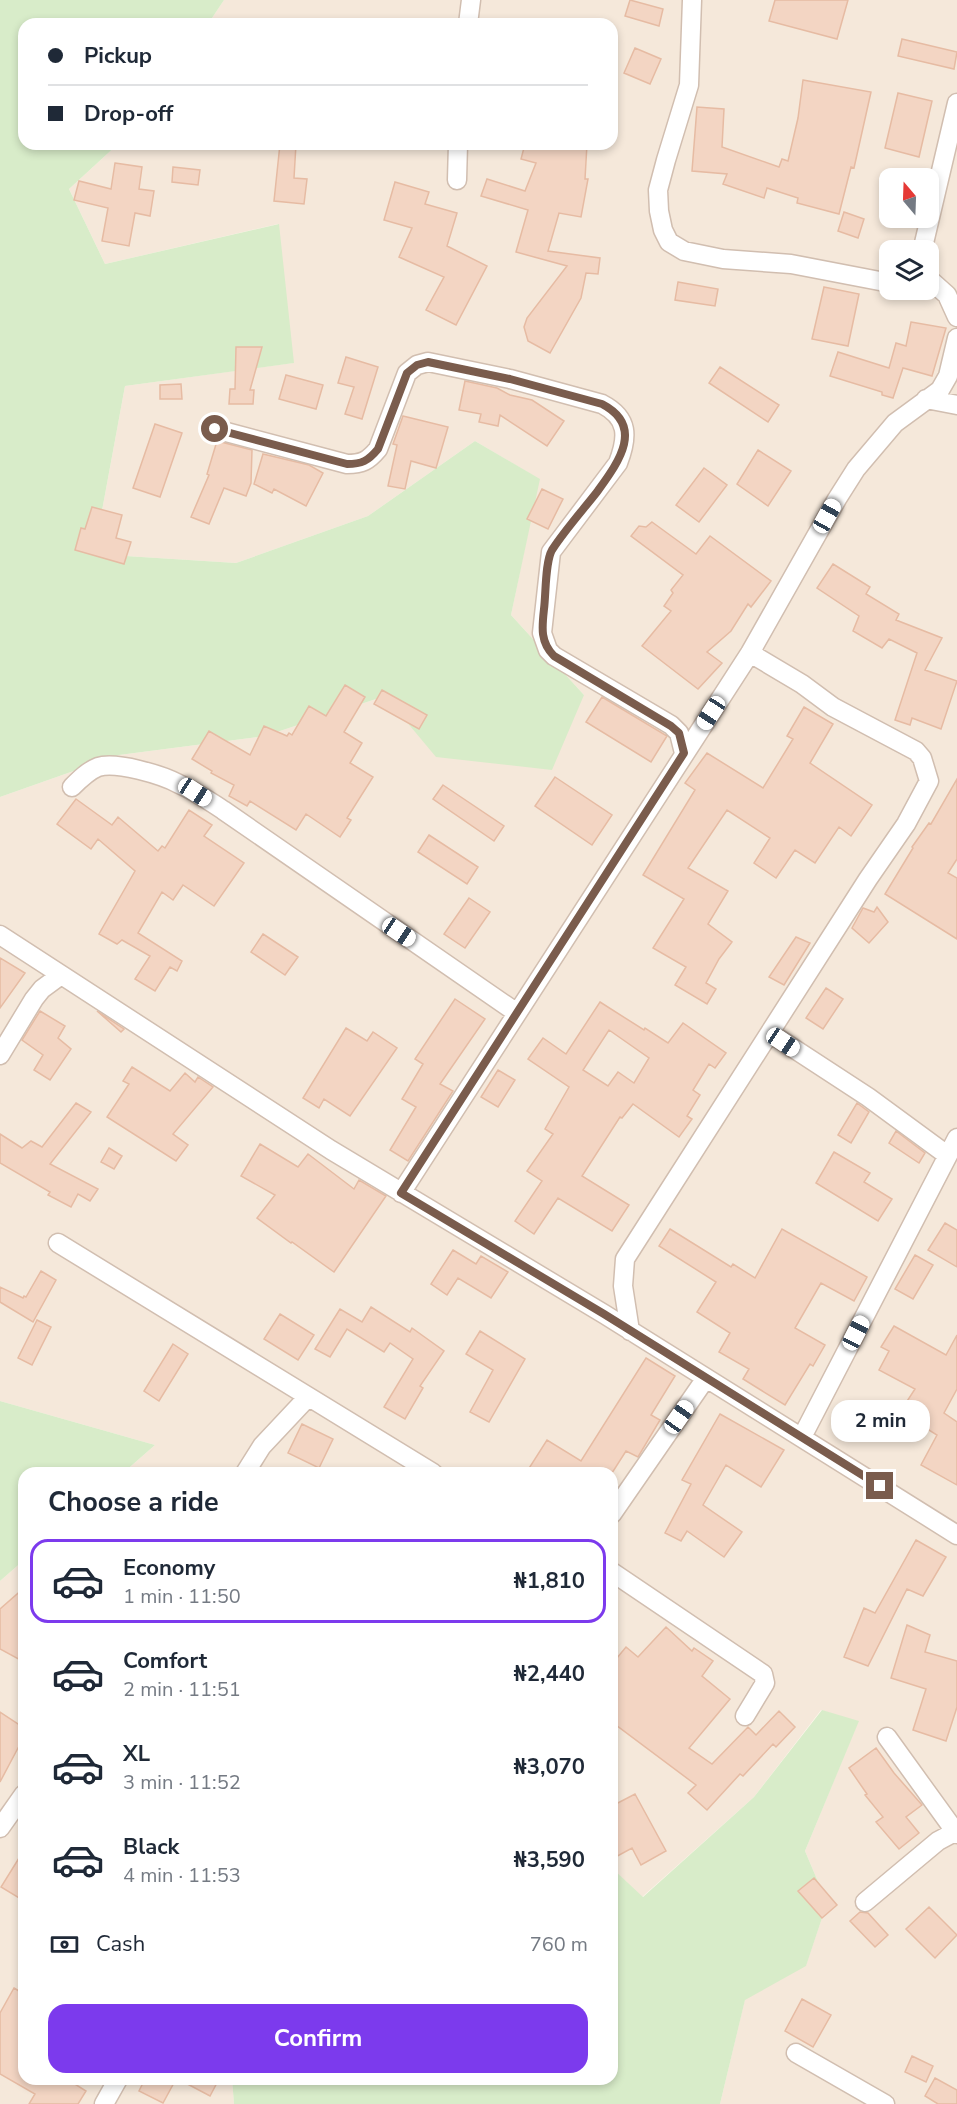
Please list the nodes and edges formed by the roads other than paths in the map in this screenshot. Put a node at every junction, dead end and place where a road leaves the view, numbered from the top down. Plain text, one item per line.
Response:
1 (471, 0) edge
2 (692, 0) edge
3 (469, 18) edge
4 (957, 103) edge
5 (954, 127) edge
6 (458, 150) edge
7 (457, 180) dead end
8 (925, 240) edge
9 (879, 281) edge
10 (939, 288) edge
11 (957, 317) edge
12 (957, 338) edge
13 (926, 399) junction
14 (957, 405) edge
15 (215, 429) dead end
16 (750, 653) junction
17 (684, 753) junction
18 (72, 787) dead end
19 (0, 935) edge
20 (61, 975) junction
21 (517, 1012) junction
22 (770, 1034) junction
23 (0, 1055) edge
24 (957, 1138) edge
25 (947, 1155) junction
26 (401, 1193) junction
27 (58, 1243) dead end
28 (630, 1331) junction
29 (706, 1378) junction
30 (308, 1397) junction
31 (802, 1437) junction
32 (249, 1467) edge
33 (423, 1467) edge
34 (618, 1505) edge
35 (957, 1535) edge
36 (618, 1576) edge
37 (745, 1716) dead end
38 (887, 1737) dead end
39 (18, 1802) edge
40 (0, 1828) edge
41 (956, 1833) edge
42 (865, 1902) dead end
43 (796, 2053) dead end
44 (115, 2085) edge
45 (104, 2104) edge
46 (885, 2104) edge

1 - 3 street
2 - 9 street
4 - 5 street
5 - 8 street
6 - 7 street
10 - 11 street
12 - 13 street
13 - 14 street
13 - 16 street
15 - 17 street
16 - 17 street
16 - 22 street
17 - 21 street
18 - 21 street
19 - 20 street
20 - 23 street
20 - 26 street
21 - 26 street
22 - 25 street
22 - 28 street
24 - 25 street
25 - 31 street
26 - 28 street
27 - 30 street
28 - 29 street
29 - 31 street
29 - 34 street
30 - 32 street
30 - 33 street
31 - 35 street
36 - 37 street
38 - 41 street
39 - 40 street
41 - 42 street
43 - 46 street
44 - 45 street

